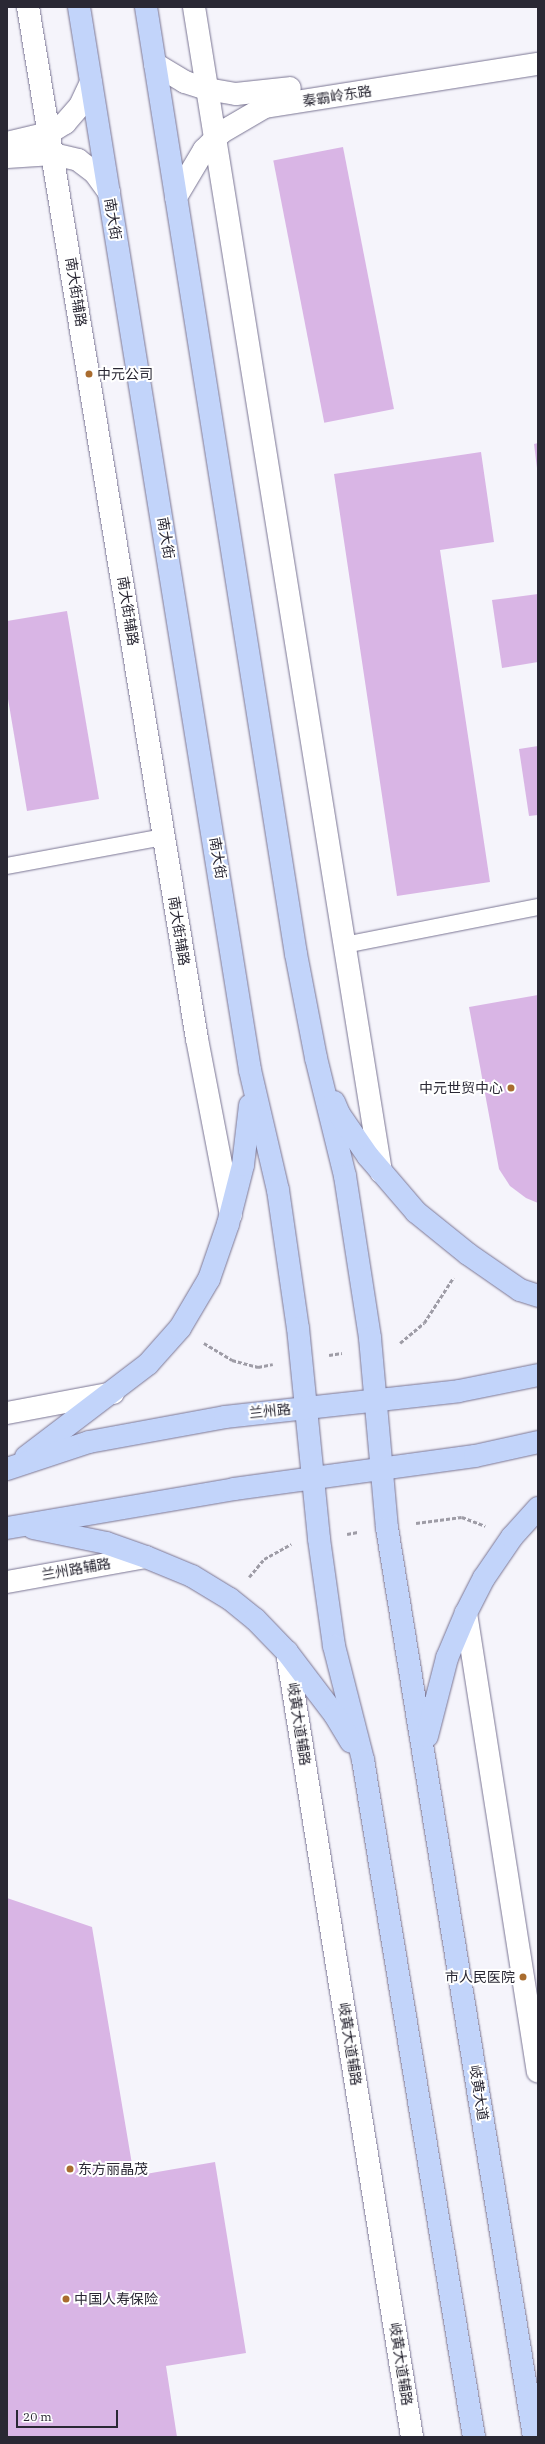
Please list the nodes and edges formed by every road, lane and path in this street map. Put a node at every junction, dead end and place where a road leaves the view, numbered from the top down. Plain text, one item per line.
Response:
1 (28, 7) edge
2 (79, 7) edge
3 (146, 7) edge
4 (194, 7) edge
5 (538, 49) edge
6 (155, 64) junction
7 (538, 64) edge
8 (91, 82) junction
9 (207, 89) junction
10 (214, 140) junction
11 (7, 143) edge
12 (51, 143) junction
13 (7, 157) edge
14 (109, 192) junction
15 (176, 197) junction
16 (164, 837) junction
17 (7, 866) edge
18 (538, 907) edge
19 (344, 945) junction
20 (316, 1058) junction
21 (250, 1070) junction
22 (382, 1172) junction
23 (231, 1215) junction
24 (468, 1254) junction
25 (538, 1296) edge
26 (180, 1328) junction
27 (371, 1348) junction
28 (302, 1359) junction
29 (538, 1375) edge
30 (113, 1393) junction
31 (376, 1400) junction
32 (306, 1408) junction
33 (7, 1413) edge
34 (538, 1442) edge
35 (9, 1469) edge
36 (382, 1469) junction
37 (313, 1478) junction
38 (538, 1508) edge
39 (13, 1527) edge
40 (146, 1557) junction
41 (7, 1582) edge
42 (466, 1613) junction
43 (287, 1652) junction
44 (424, 1749) junction
45 (362, 1760) junction
46 (538, 2071) edge
47 (412, 2437) edge
48 (474, 2437) edge
49 (534, 2437) edge

1 - 12 street, 南大街辅路
2 - 8 main road, 南大街
3 - 6 main road
4 - 9 street
5 - 9 street, 秦霸岭东路
6 - 9 street, 秦霸岭东路
6 - 15 main road
7 - 10 street, 秦霸岭东路
8 - 12 street
8 - 14 main road, 南大街
9 - 10 street
10 - 15 street, 秦霸岭东路
10 - 19 street
11 - 12 street
12 - 13 street
12 - 14 street
12 - 16 street, 南大街辅路
14 - 21 main road, 南大街
15 - 20 main road
16 - 17 lane
16 - 23 street, 南大街辅路
18 - 19 lane
19 - 22 street
20 - 22 main road
20 - 27 main road, 岐黄大道
21 - 23 main road
21 - 28 main road
22 - 24 main road
23 - 26 main road
24 - 25 main road
24 - 27 path
26 - 28 path
26 - 30 main road
27 - 28 path
27 - 31 main road, 岐黄大道
28 - 32 main road
29 - 31 main road, 兰州路
30 - 33 street
30 - 35 main road
31 - 32 main road, 兰州路
31 - 36 main road, 岐黄大道
32 - 35 main road, 兰州路
32 - 37 main road
34 - 36 main road
36 - 37 main road
36 - 44 main road, 岐黄大道
37 - 39 main road
37 - 45 main road
38 - 42 main road
39 - 40 main road
40 - 41 street, 兰州路辅路
40 - 43 main road
42 - 44 main road
42 - 46 street
43 - 45 main road
43 - 47 street, 岐黄大道辅路
44 - 49 main road, 岐黄大道
45 - 48 main road

